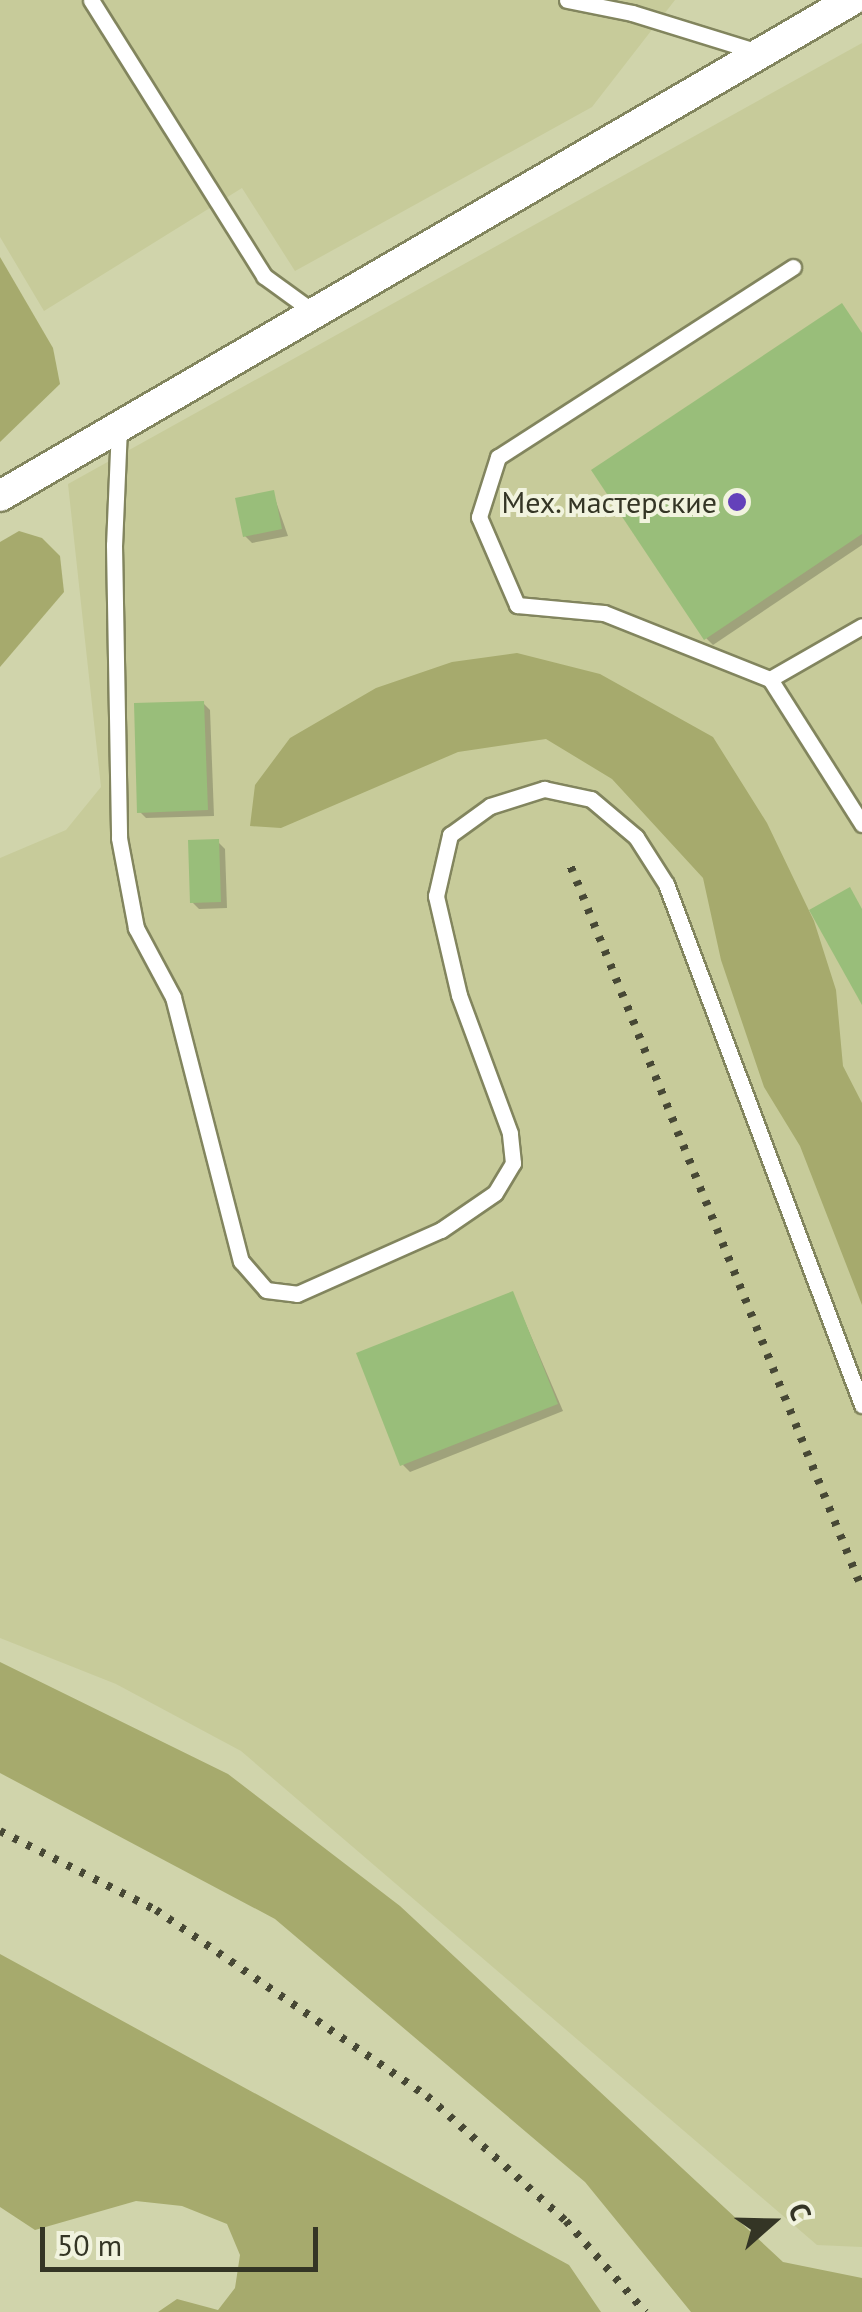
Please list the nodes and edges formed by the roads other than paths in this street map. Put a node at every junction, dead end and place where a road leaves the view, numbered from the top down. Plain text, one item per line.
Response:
1 (91, 0) edge
2 (567, 0) edge
3 (852, 0) edge
4 (762, 54) junction
5 (794, 267) dead end
6 (315, 313) junction
7 (119, 427) junction
8 (0, 496) edge
9 (862, 626) edge
10 (770, 679) junction
11 (862, 824) edge
12 (862, 1405) edge

1 - 6 lane
2 - 4 lane
3 - 4 street
4 - 6 street
5 - 10 lane
6 - 7 street
7 - 8 street
7 - 12 lane
9 - 10 lane
10 - 11 lane

